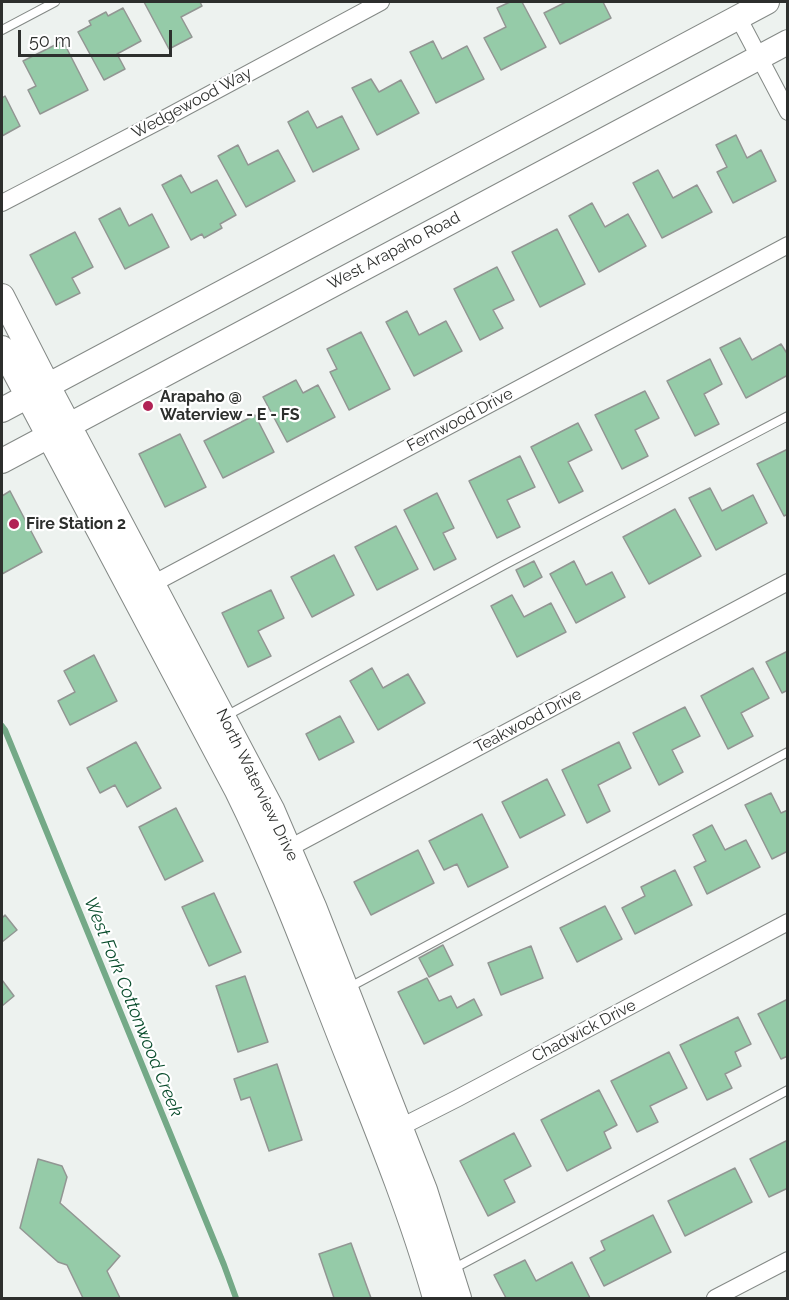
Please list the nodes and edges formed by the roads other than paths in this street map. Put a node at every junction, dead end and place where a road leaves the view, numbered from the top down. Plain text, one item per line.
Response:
1 (55, 2) edge
2 (381, 2) edge
3 (767, 2) edge
4 (738, 16) junction
5 (2, 30) edge
6 (788, 42) edge
7 (759, 57) junction
8 (788, 112) edge
9 (2, 203) edge
10 (788, 245) edge
11 (2, 296) edge
12 (2, 348) edge
13 (37, 391) junction
14 (2, 410) edge
15 (788, 416) edge
16 (58, 431) junction
17 (2, 461) edge
18 (788, 582) edge
19 (143, 589) junction
20 (224, 717) junction
21 (788, 752) edge
22 (279, 854) junction
23 (788, 922) edge
24 (345, 989) junction
25 (788, 1090) edge
26 (390, 1132) junction
27 (788, 1260) edge
28 (451, 1270) junction
29 (435, 1299) edge
30 (459, 1299) edge
31 (715, 1299) edge

1 - 5 lane
2 - 9 street, Wedgewood Way
3 - 4 street
4 - 7 street
4 - 13 street
6 - 7 street, West Arapaho Road
7 - 8 street
7 - 16 street, West Arapaho Road
10 - 19 street, Fernwood Drive
11 - 13 street, North Waterview Drive
12 - 13 street, North Waterview Drive
13 - 14 street
13 - 16 street, North Waterview Drive
15 - 20 lane
16 - 17 street, West Arapaho Road
16 - 19 street, North Waterview Drive
18 - 22 street, Teakwood Drive
19 - 20 street, North Waterview Drive
19 - 22 street, North Waterview Drive
20 - 22 street, North Waterview Drive
21 - 24 lane
22 - 24 street, North Waterview Drive
22 - 26 street, North Waterview Drive
23 - 26 street, Chadwick Drive
24 - 26 street, North Waterview Drive
25 - 28 lane
26 - 28 street, North Waterview Drive
26 - 29 street, North Waterview Drive
27 - 31 street
28 - 30 street, North Waterview Drive

